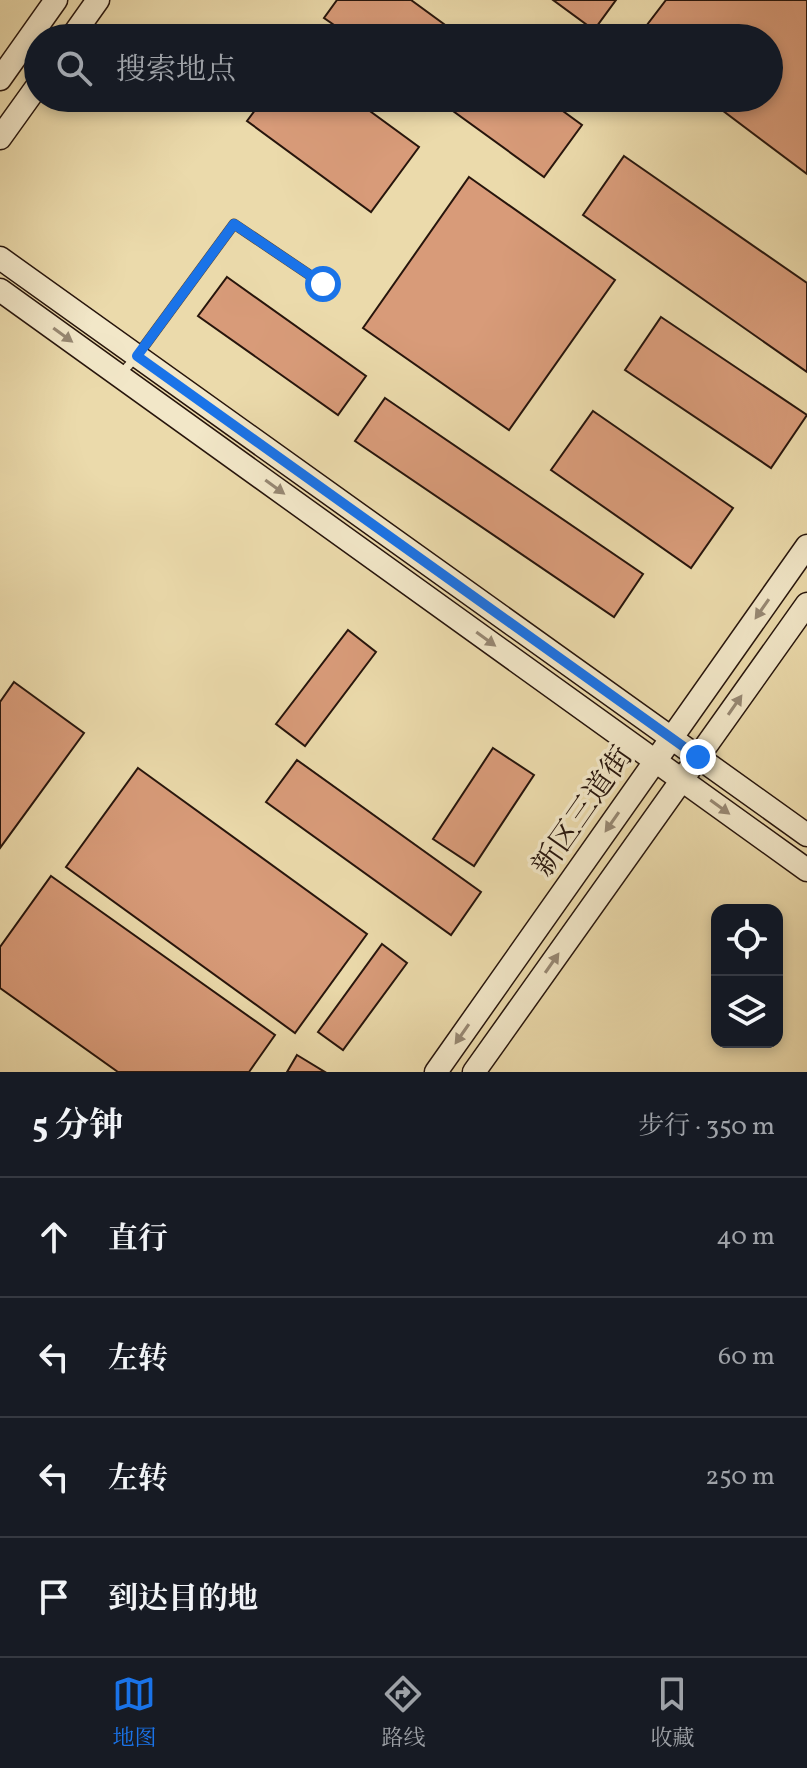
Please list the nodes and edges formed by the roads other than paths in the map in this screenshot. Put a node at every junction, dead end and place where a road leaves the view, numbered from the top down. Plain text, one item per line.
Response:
1 (56, 0) edge
2 (98, 0) edge
3 (39, 24) edge
4 (81, 24) edge
5 (24, 45) edge
6 (0, 79) edge
7 (24, 105) edge
8 (0, 138) edge
9 (0, 258) edge
10 (323, 284) dead end
11 (0, 290) edge
12 (137, 356) junction
13 (119, 376) junction
14 (807, 546) edge
15 (807, 604) edge
16 (671, 737) junction
17 (698, 757) junction
18 (655, 760) junction
19 (682, 780) junction
20 (807, 835) edge
21 (807, 870) edge
22 (436, 1072) edge
23 (474, 1072) edge

1 - 3 street
2 - 4 street
5 - 6 street
7 - 8 street
9 - 12 street
10 - 12 lane
11 -> 13 street
12 - 13 lane
12 - 16 street
13 -> 18 street
14 -> 16 street, 新区三道街
17 -> 15 street, 新区三道街
16 - 17 street
16 - 18 street, 新区三道街
17 - 19 street, 新区三道街
17 - 20 street
18 - 19 street
18 -> 22 street, 新区三道街
19 -> 21 street
23 -> 19 street, 新区三道街

